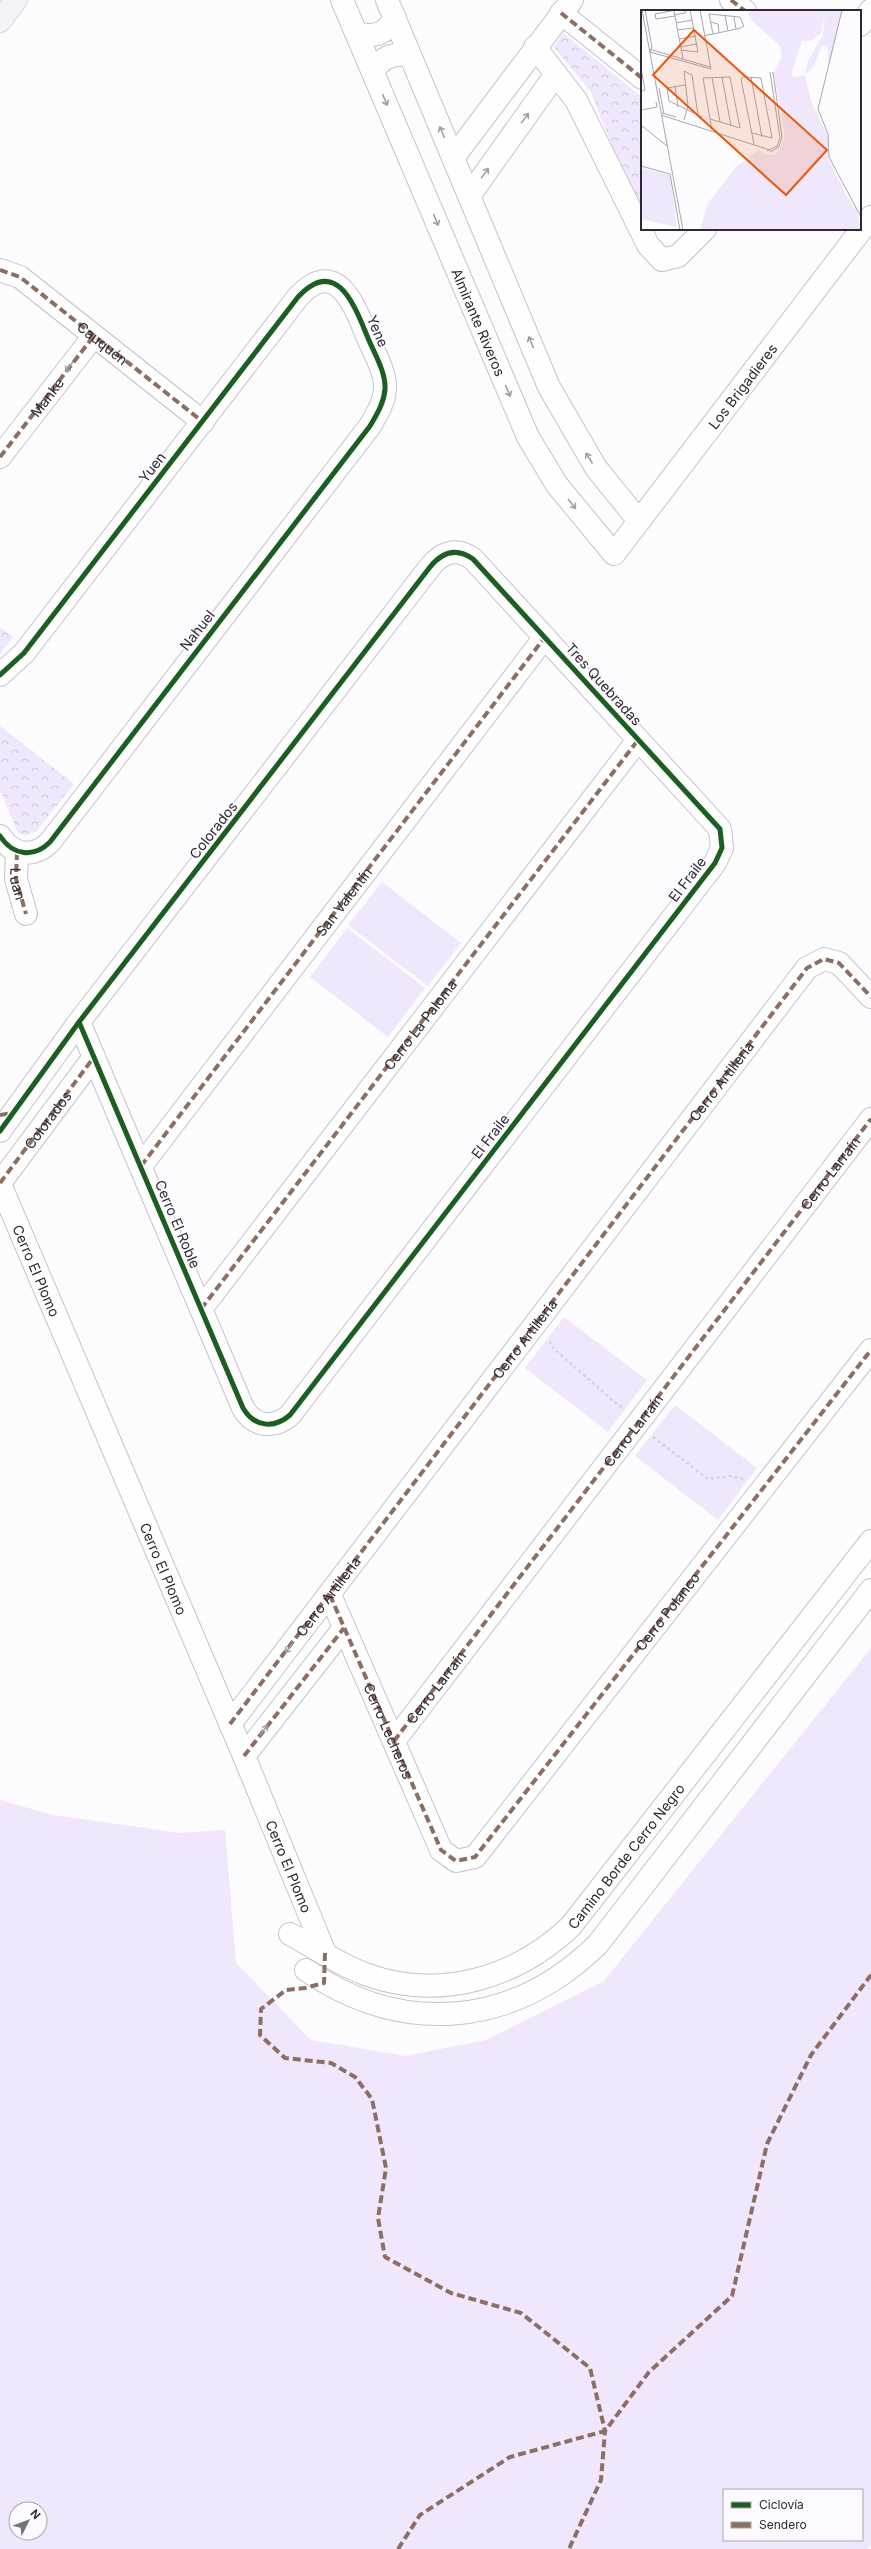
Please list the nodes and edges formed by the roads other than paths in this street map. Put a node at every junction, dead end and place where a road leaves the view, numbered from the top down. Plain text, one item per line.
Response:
1 (16, 0) edge
2 (342, 0) edge
3 (731, 0) edge
4 (566, 7) edge
5 (391, 9) edge
6 (744, 10) edge
7 (871, 10) edge
8 (0, 21) edge
9 (861, 24) edge
10 (357, 33) junction
11 (535, 47) junction
12 (410, 56) junction
13 (373, 72) junction
14 (556, 74) junction
15 (641, 77) edge
16 (453, 158) junction
17 (469, 196) junction
18 (871, 217) edge
19 (704, 230) edge
20 (0, 270) edge
21 (328, 282) joint
22 (93, 337) junction
23 (382, 402) joint
24 (203, 422) junction
25 (0, 457) edge
26 (639, 521) junction
27 (452, 552) joint
28 (614, 554) joint
29 (545, 637) junction
30 (0, 675) edge
31 (638, 740) junction
32 (0, 836) edge
33 (722, 848) joint
34 (17, 852) junction
35 (26, 914) dead end
36 (871, 997) edge
37 (79, 1022) junction
38 (94, 1057) junction
39 (7, 1114) edge
40 (871, 1119) edge
41 (0, 1131) edge
42 (140, 1166) junction
43 (0, 1184) edge
44 (201, 1309) junction
45 (871, 1350) edge
46 (266, 1425) joint
47 (871, 1541) edge
48 (871, 1590) edge
49 (330, 1595) junction
50 (344, 1628) junction
51 (230, 1724) junction
52 (394, 1741) junction
53 (244, 1756) junction
54 (456, 1861) joint
55 (290, 1934) dead end
56 (325, 1953) junction
57 (306, 1970) dead end

1 - 8 main road
2 - 10 street, Almirante Riveros
3 - 6 street
4 - 11 street
4 - 15 street
5 - 10 street
5 - 12 street
7 - 9 street
10 - 13 street, Almirante Riveros
11 - 14 street
11 - 16 street
12 - 13 street
16 -> 12 street
13 -> 28 street, Almirante Riveros
17 -> 14 street
14 - 19 street
16 - 17 street
26 -> 17 street
18 - 26 street, Los Brigadieres
20 - 22 street, Cauquén
21 - 23 street, Yene
21 - 24 street, Yuen
22 - 24 street, Cauquén
22 -> 25 street, Manke
23 - 34 street, Nahuel
24 - 30 street, Yuen
26 - 28 street, Los Brigadieres
27 - 29 street, Tres Quebradas
27 - 37 street, Colorados
29 - 31 street, Tres Quebradas
29 - 42 street, San Valentín
31 - 33 street, Tres Quebradas
31 - 44 street, Cerro La Paloma
32 - 34 street, Luan
33 - 46 street, El Fraile
34 - 35 street, Luan
36 - 49 street, Cerro Artilleria
37 - 38 street, Cerro El Roble
37 - 39 street, Colorados
38 - 42 street, Cerro El Roble
38 - 43 street, Colorados
39 - 41 street, Colorados
40 - 52 street, Cerro Larraín
42 - 44 street, Cerro El Roble
43 - 51 street, Cerro El Plomo
44 - 46 street, Cerro El Roble
45 - 54 street, Cerro Polanco
47 - 56 street, Camino Borde Cerro Negro
48 - 57 street
49 - 50 street, Cerro Lecheros
49 -> 51 street, Cerro Artilleria
50 - 52 street, Cerro Lecheros
53 -> 50 street
51 - 53 street, Cerro El Plomo
52 - 54 street, Cerro Lecheros
53 - 56 street, Cerro El Plomo
55 - 56 street, Camino Borde Cerro Negro

